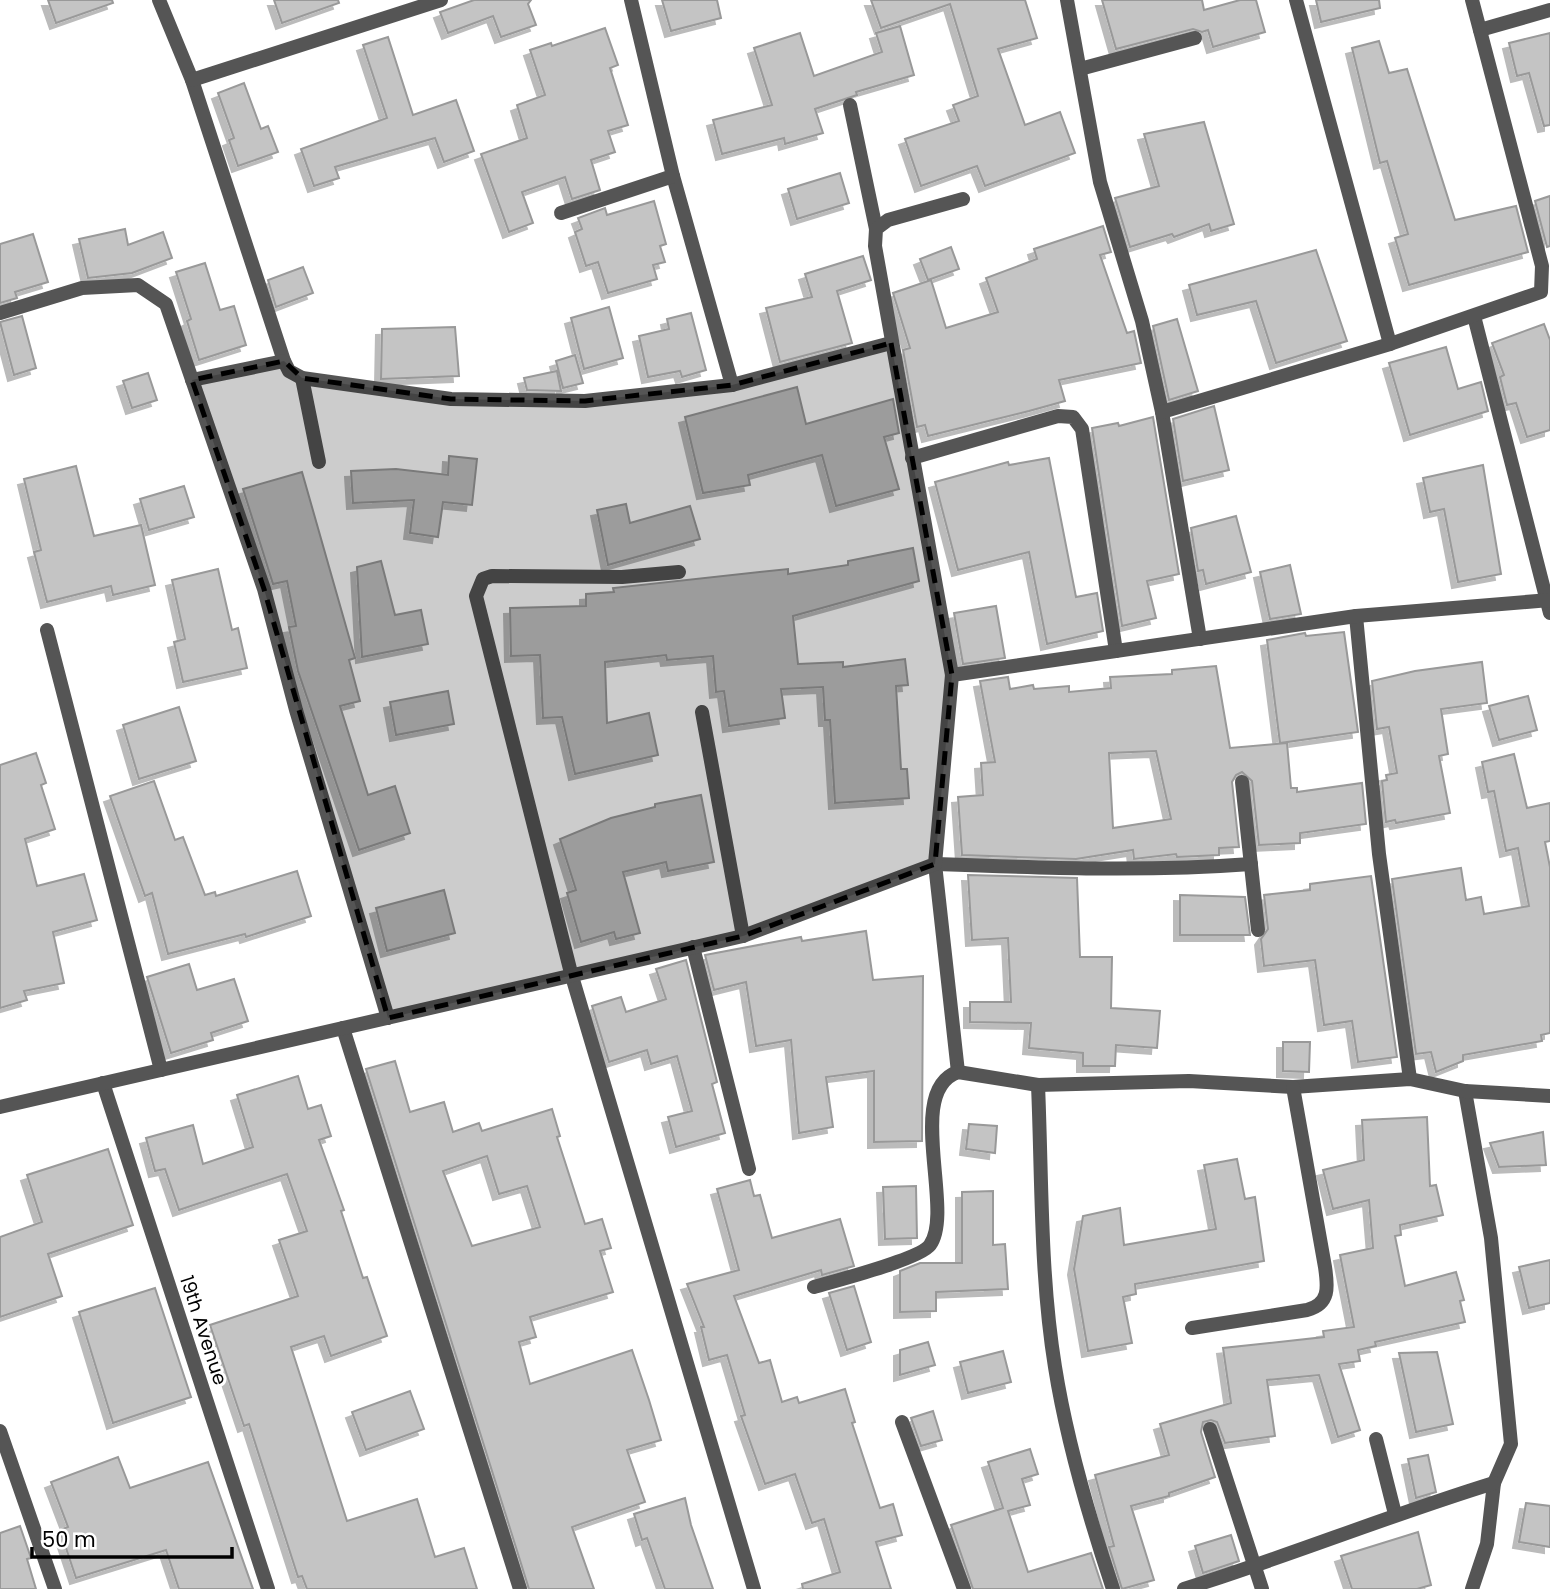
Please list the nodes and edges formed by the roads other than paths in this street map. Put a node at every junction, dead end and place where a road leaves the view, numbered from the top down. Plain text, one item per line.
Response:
1 (159, 0) edge
2 (441, 0) edge
3 (631, 0) edge
4 (1067, 0) edge
5 (1296, 0) edge
6 (1472, 0) edge
7 (1550, 10) edge
8 (1480, 30) junction
9 (1195, 38) dead end
10 (1080, 69) junction
11 (192, 80) junction
12 (850, 105) dead end
13 (673, 176) junction
14 (963, 199) dead end
15 (561, 213) dead end
16 (876, 229) junction
17 (0, 313) edge
18 (1474, 316) junction
19 (891, 343) junction
20 (1390, 344) junction
21 (284, 361) junction
22 (302, 378) junction
23 (192, 380) junction
24 (732, 385) junction
25 (1162, 412) junction
26 (912, 458) junction
27 (319, 462) dead end
28 (678, 572) dead end
29 (1549, 605) edge
30 (1356, 616) junction
31 (47, 630) dead end
32 (1200, 639) junction
33 (1116, 651) junction
34 (951, 675) junction
35 (702, 712) dead end
36 (1242, 782) dead end
37 (935, 864) junction
38 (1251, 864) junction
39 (1258, 930) dead end
40 (743, 936) junction
41 (693, 947) junction
42 (571, 973) junction
43 (388, 1018) junction
44 (343, 1028) junction
45 (161, 1070) junction
46 (958, 1072) junction
47 (1410, 1079) junction
48 (103, 1083) junction
49 (1038, 1085) junction
50 (1293, 1087) junction
51 (1465, 1091) junction
52 (1550, 1096) edge
53 (0, 1107) edge
54 (749, 1169) dead end
55 (814, 1287) dead end
56 (1192, 1328) dead end
57 (902, 1422) dead end
58 (1210, 1429) dead end
59 (0, 1431) edge
60 (1376, 1438) dead end
61 (1494, 1483) junction
62 (1395, 1514) junction
63 (1256, 1566) junction
64 (55, 1589) edge
65 (268, 1589) edge
66 (520, 1589) edge
67 (754, 1589) edge
68 (964, 1589) edge
69 (1113, 1589) edge
70 (1184, 1589) edge
71 (1262, 1589) edge
72 (1472, 1589) edge

1 - 11 street
2 - 11 street
3 - 13 street
4 - 10 street
5 - 20 street
6 - 8 street
7 - 8 street
8 - 18 street
9 - 10 street
10 - 25 street
11 - 21 street
12 - 16 street
13 - 15 street
13 - 24 street
14 - 16 street
16 - 19 street
17 - 23 street
18 - 20 street
18 - 29 street
19 - 24 street
19 - 26 street
20 - 25 street
21 - 22 street
21 - 23 street
22 - 24 street
22 - 27 street
23 - 43 street
25 - 32 street
26 - 33 street
26 - 34 street
28 - 42 street
29 - 30 street
30 - 32 street
30 - 47 street
31 - 45 street
32 - 33 street
33 - 34 street
34 - 37 street
35 - 40 street
36 - 38 street
37 - 38 street
37 - 40 street
37 - 46 street
38 - 39 street
40 - 41 street
41 - 42 street
41 - 54 street
42 - 43 street
42 - 67 street
43 - 44 street
44 - 45 street
44 - 66 street
45 - 48 street
46 - 49 street
46 - 55 street
47 - 50 street
47 - 51 street
48 - 53 street
48 - 65 street, 19th Avenue
49 - 50 street
49 - 69 street
50 - 56 street
51 - 52 street
51 - 61 street
57 - 68 street
58 - 63 street
59 - 64 street
60 - 62 street
61 - 62 street
61 - 72 street
62 - 63 street
63 - 70 street
63 - 71 street

